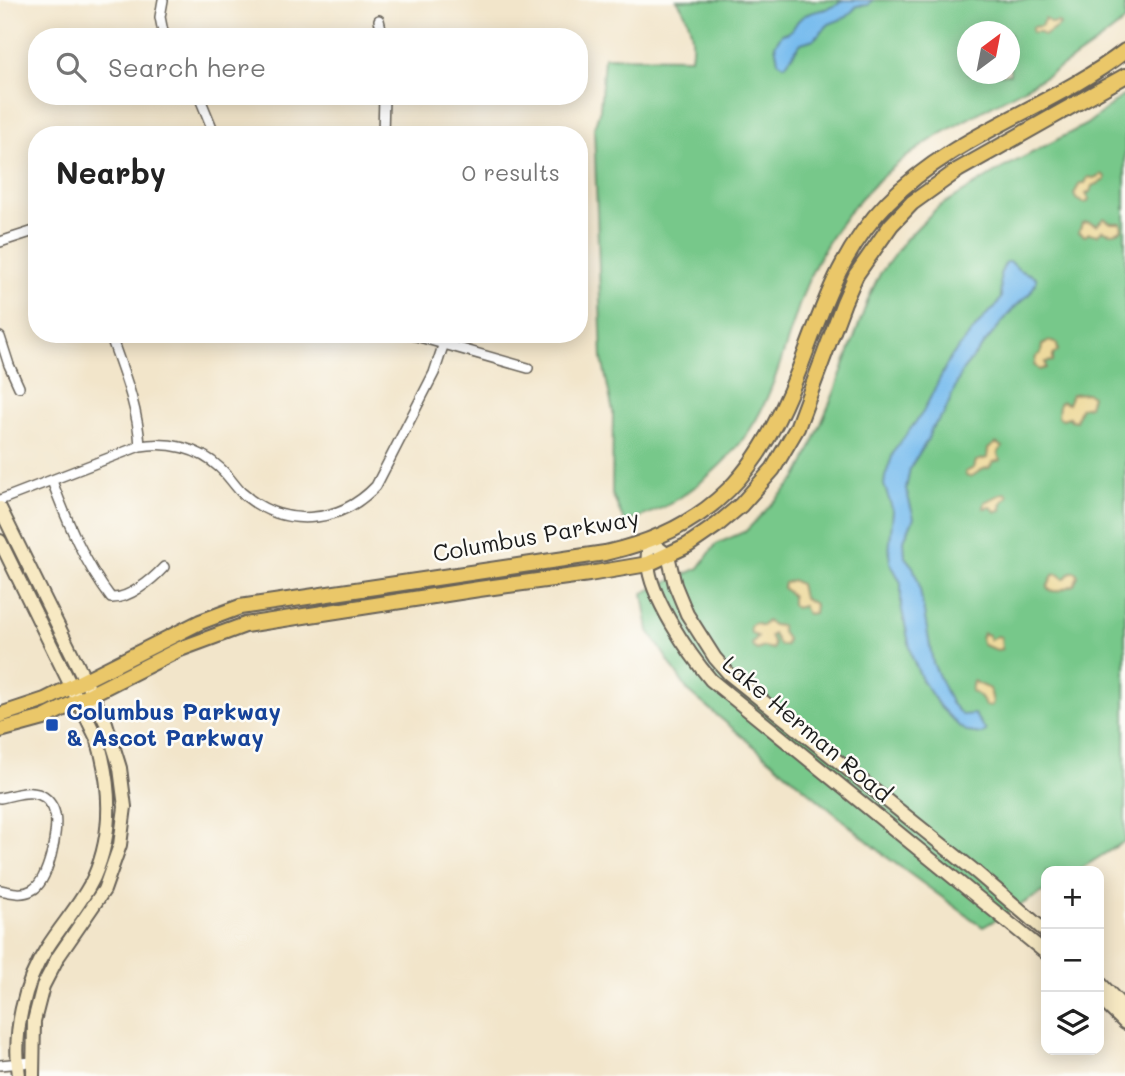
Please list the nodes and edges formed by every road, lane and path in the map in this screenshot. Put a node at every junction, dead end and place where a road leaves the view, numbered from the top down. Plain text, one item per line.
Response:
1 (163, 0) edge
2 (379, 20) dead end
3 (162, 28) edge
4 (381, 28) edge
5 (1125, 51) edge
6 (1125, 76) edge
7 (203, 105) edge
8 (384, 105) edge
9 (212, 126) edge
10 (383, 126) edge
11 (28, 233) edge
12 (0, 242) edge
13 (0, 337) edge
14 (113, 343) edge
15 (434, 343) edge
16 (443, 346) junction
17 (528, 368) dead end
18 (19, 387) dead end
19 (140, 446) junction
20 (52, 481) junction
21 (0, 500) edge
22 (0, 508) edge
23 (0, 541) edge
24 (649, 541) junction
25 (668, 555) junction
26 (648, 564) junction
27 (164, 567) dead end
28 (82, 691) junction
29 (0, 715) edge
30 (0, 730) edge
31 (0, 798) edge
32 (0, 890) edge
33 (1042, 929) edge
34 (1041, 949) edge
35 (1104, 987) edge
36 (1104, 1003) edge
37 (1125, 1009) edge
38 (1125, 1023) edge
39 (32, 1062) junction
40 (0, 1065) edge
41 (18, 1070) edge
42 (33, 1076) edge

1 - 3 street
2 - 4 street
5 - 24 main road, Columbus Parkway
6 - 25 main road, Columbus Parkway
7 - 9 street
8 - 10 street
11 - 12 street
13 - 18 street
14 - 19 street
15 - 16 street
16 - 17 street
16 - 19 street
19 - 20 street
20 - 21 street
20 - 27 street
22 - 28 main road
23 - 28 main road
24 - 25 main road
24 - 26 main road, Lake Herman Road
24 - 28 main road, Columbus Parkway
25 - 26 main road, Columbus Parkway
25 - 33 main road, Lake Herman Road
26 - 28 main road, Columbus Parkway
26 - 34 main road, Lake Herman Road
28 - 29 main road, Columbus Parkway
28 - 30 main road, Columbus Parkway
28 - 39 main road
28 - 41 main road
31 - 32 street
35 - 37 main road
36 - 38 main road
39 - 41 street
39 - 42 main road
40 - 41 street

